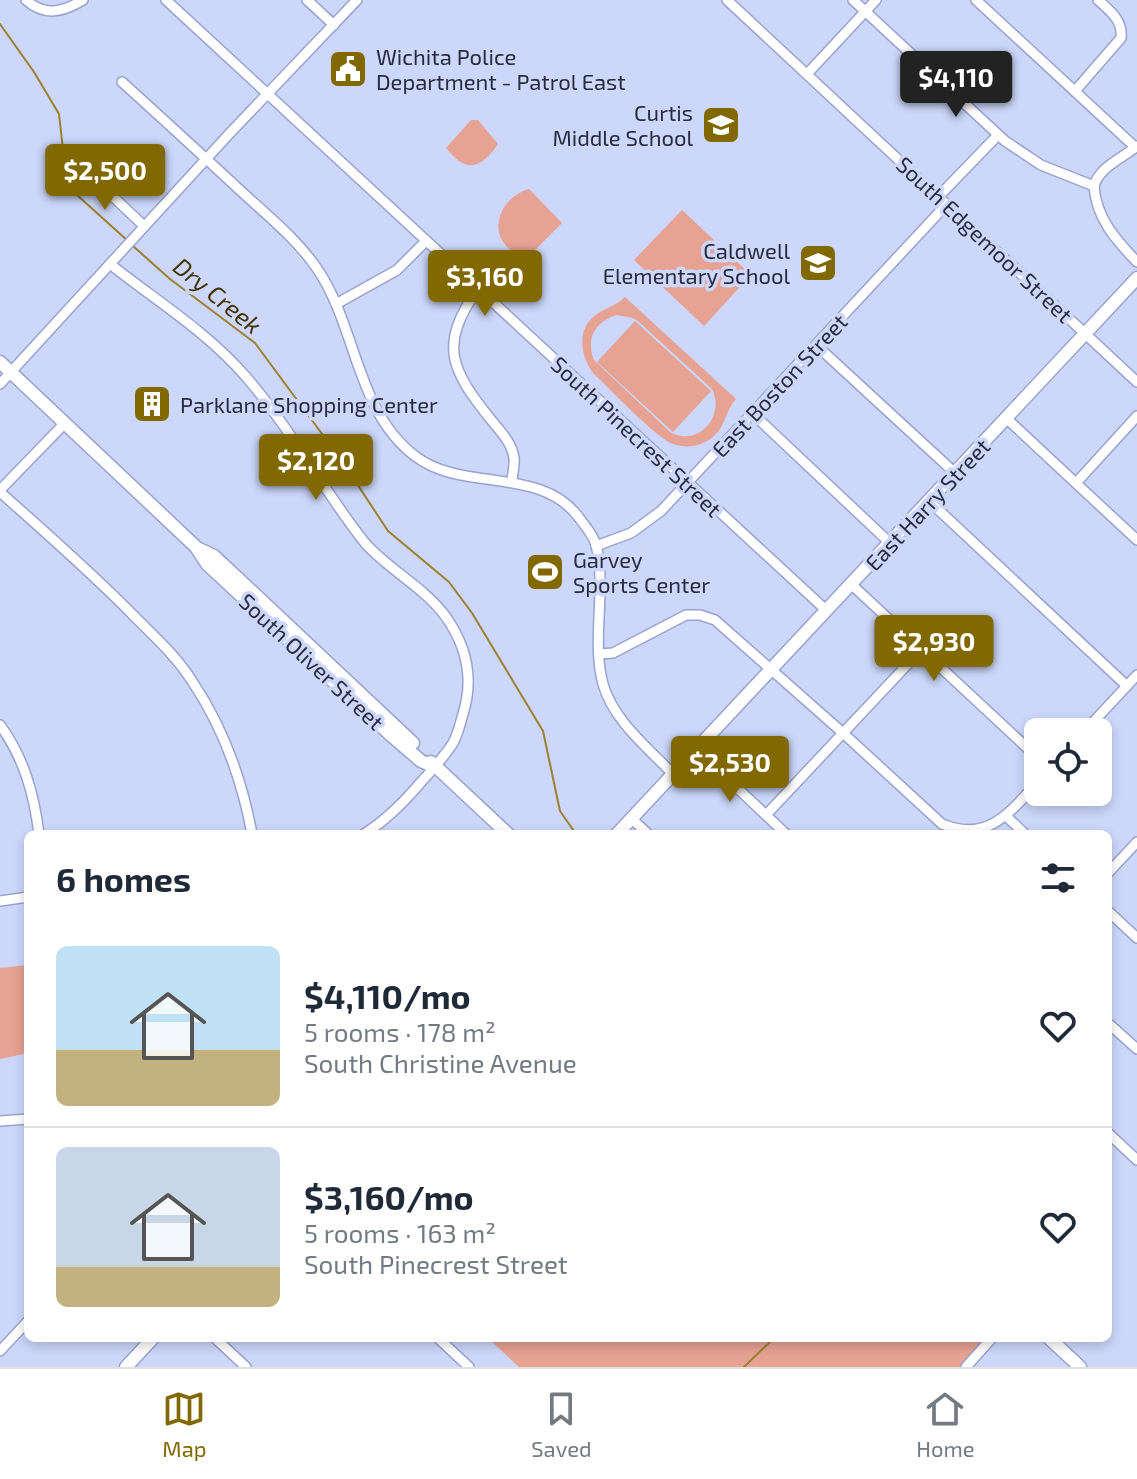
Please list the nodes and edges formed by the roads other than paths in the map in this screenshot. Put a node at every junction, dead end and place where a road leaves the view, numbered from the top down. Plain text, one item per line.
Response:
1 (26, 0) edge
2 (83, 0) edge
3 (166, 0) edge
4 (307, 0) edge
5 (357, 0) edge
6 (727, 0) edge
7 (853, 0) edge
8 (876, 0) edge
9 (976, 0) edge
10 (1102, 1) edge
11 (865, 12) junction
12 (334, 25) junction
13 (807, 74) junction
14 (122, 82) dead end
15 (1075, 91) junction
16 (268, 93) junction
17 (998, 135) junction
18 (1136, 147) edge
19 (206, 159) junction
20 (89, 174) dead end
21 (1094, 186) junction
22 (939, 196) junction
23 (947, 204) junction
24 (140, 230) junction
25 (426, 241) junction
26 (1137, 262) edge
27 (110, 264) junction
28 (1137, 278) edge
29 (478, 289) junction
30 (336, 304) junction
31 (1086, 333) junction
32 (816, 345) junction
33 (0, 362) edge
34 (11, 373) junction
35 (1137, 382) edge
36 (0, 384) edge
37 (753, 414) junction
38 (1137, 416) edge
39 (1006, 418) junction
40 (65, 423) junction
41 (955, 473) junction
42 (512, 482) junction
43 (688, 482) junction
44 (1076, 483) junction
45 (0, 491) edge
46 (929, 501) junction
47 (1137, 540) edge
48 (890, 543) junction
49 (596, 546) junction
50 (852, 585) junction
51 (827, 611) junction
52 (922, 649) junction
53 (599, 654) junction
54 (771, 670) junction
55 (1137, 675) edge
56 (1127, 686) junction
57 (1097, 718) edge
58 (0, 725) edge
59 (843, 733) junction
60 (1024, 745) edge
61 (696, 749) junction
62 (435, 767) junction
63 (673, 774) junction
64 (1024, 797) edge
65 (766, 815) junction
66 (1006, 816) junction
67 (632, 819) junction
68 (39, 830) edge
69 (251, 830) edge
70 (371, 830) edge
71 (504, 830) edge
72 (621, 830) edge
73 (644, 830) edge
74 (782, 830) edge
75 (956, 830) edge
76 (965, 830) edge
77 (1021, 830) edge
78 (1137, 842) edge
79 (1112, 869) edge
80 (24, 898) edge
81 (0, 901) edge
82 (1112, 915) edge
83 (1137, 938) edge
84 (1112, 1027) edge
85 (1137, 1049) edge
86 (24, 1119) edge
87 (0, 1121) edge
88 (1112, 1137) edge
89 (1137, 1160) edge
90 (24, 1325) edge
91 (149, 1342) edge
92 (219, 1342) edge
93 (442, 1342) edge
94 (988, 1342) edge
95 (1053, 1342) edge
96 (0, 1351) edge
97 (126, 1367) edge
98 (246, 1367) edge
99 (469, 1367) edge
100 (966, 1367) edge
101 (1080, 1367) edge

1 - 2 street
3 - 16 street, South Pinecrest Street
4 - 12 street
5 - 12 street
6 - 13 street, South Edgemoor Street
7 - 11 street
8 - 11 street
9 - 15 street
10 - 15 street
11 - 13 street
11 - 17 street
12 - 16 street
13 - 22 street, South Edgemoor Street
14 - 19 street
15 - 18 street
16 - 19 street
16 - 25 street, South Pinecrest Street
17 - 21 street
17 - 22 street
18 - 21 street
19 - 24 street
19 - 30 street
20 - 24 street
21 - 26 street
22 - 23 street, South Edgemoor Street
23 - 31 street, South Edgemoor Street
23 - 32 street, East Boston Street
24 - 27 street
25 - 29 street, South Pinecrest Street
25 - 30 street
27 - 34 street
27 - 62 street
28 - 31 main road, East Harry Street
29 - 42 street
29 - 43 street, South Pinecrest Street
30 - 42 street
31 - 35 street, South Edgemoor Street
31 - 39 main road, East Harry Street
32 - 37 street, East Boston Street
32 - 41 street
33 - 34 main road, South Oliver Street
34 - 36 street
34 - 40 main road, South Oliver Street
37 - 43 street, East Boston Street
37 - 48 street
38 - 44 street
39 - 41 main road, East Harry Street
39 - 44 street
40 - 45 street
40 - 62 main road, South Oliver Street
41 - 46 main road, East Harry Street
42 - 49 street
43 - 49 street, East Boston Street
43 - 51 street, South Pinecrest Street
44 - 47 street
45 - 69 street
46 - 48 main road, East Harry Street
46 - 56 street
48 - 50 main road, East Harry Street
49 - 53 street
50 - 51 main road, East Harry Street
50 - 52 street
51 - 54 main road, East Harry Street
52 - 59 street
52 - 60 street
53 - 54 street
53 - 63 street
54 - 59 street
54 - 61 main road, East Harry Street
55 - 56 street
56 - 57 street
58 - 68 street
59 - 65 street
59 - 75 street
61 - 63 main road, East Harry Street
61 - 65 street
62 - 70 street
62 - 71 main road, South Oliver Street
63 - 67 main road, East Harry Street
64 - 66 street
65 - 74 street
66 - 76 street
66 - 77 street
67 - 72 main road, East Harry Street
67 - 73 street
78 - 79 street
80 - 81 street
82 - 83 street
84 - 85 street
86 - 87 street
88 - 89 street
90 - 96 street
91 - 97 main road
92 - 98 street
93 - 99 street
94 - 100 street
95 - 101 main road

